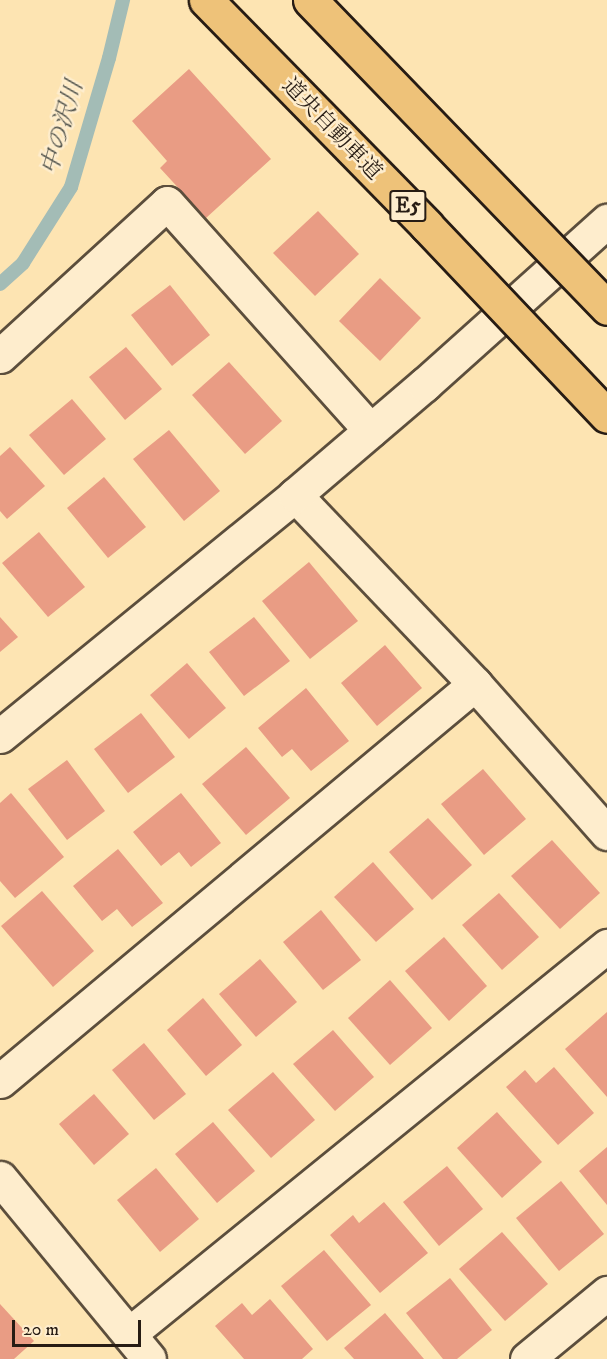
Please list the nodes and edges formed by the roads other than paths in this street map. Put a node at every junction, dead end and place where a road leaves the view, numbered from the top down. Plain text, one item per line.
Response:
1 (206, 0) edge
2 (310, 0) edge
3 (607, 221) edge
4 (607, 308) edge
5 (0, 356) edge
6 (607, 416) edge
7 (370, 430) junction
8 (295, 495) junction
9 (475, 684) junction
10 (0, 736) edge
11 (607, 832) edge
12 (607, 946) edge
13 (0, 1081) edge
14 (0, 1178) edge
15 (607, 1293) edge
16 (129, 1334) junction
17 (149, 1359) edge
18 (527, 1359) edge

1 - 6 highway, 道央自動車道 / E5, bridge
2 - 4 highway, bridge
3 - 7 street
5 - 7 street
7 - 8 street
8 - 9 street
8 - 10 street
9 - 11 street
9 - 13 street
12 - 16 street
14 - 16 street
15 - 18 street
16 - 17 street

